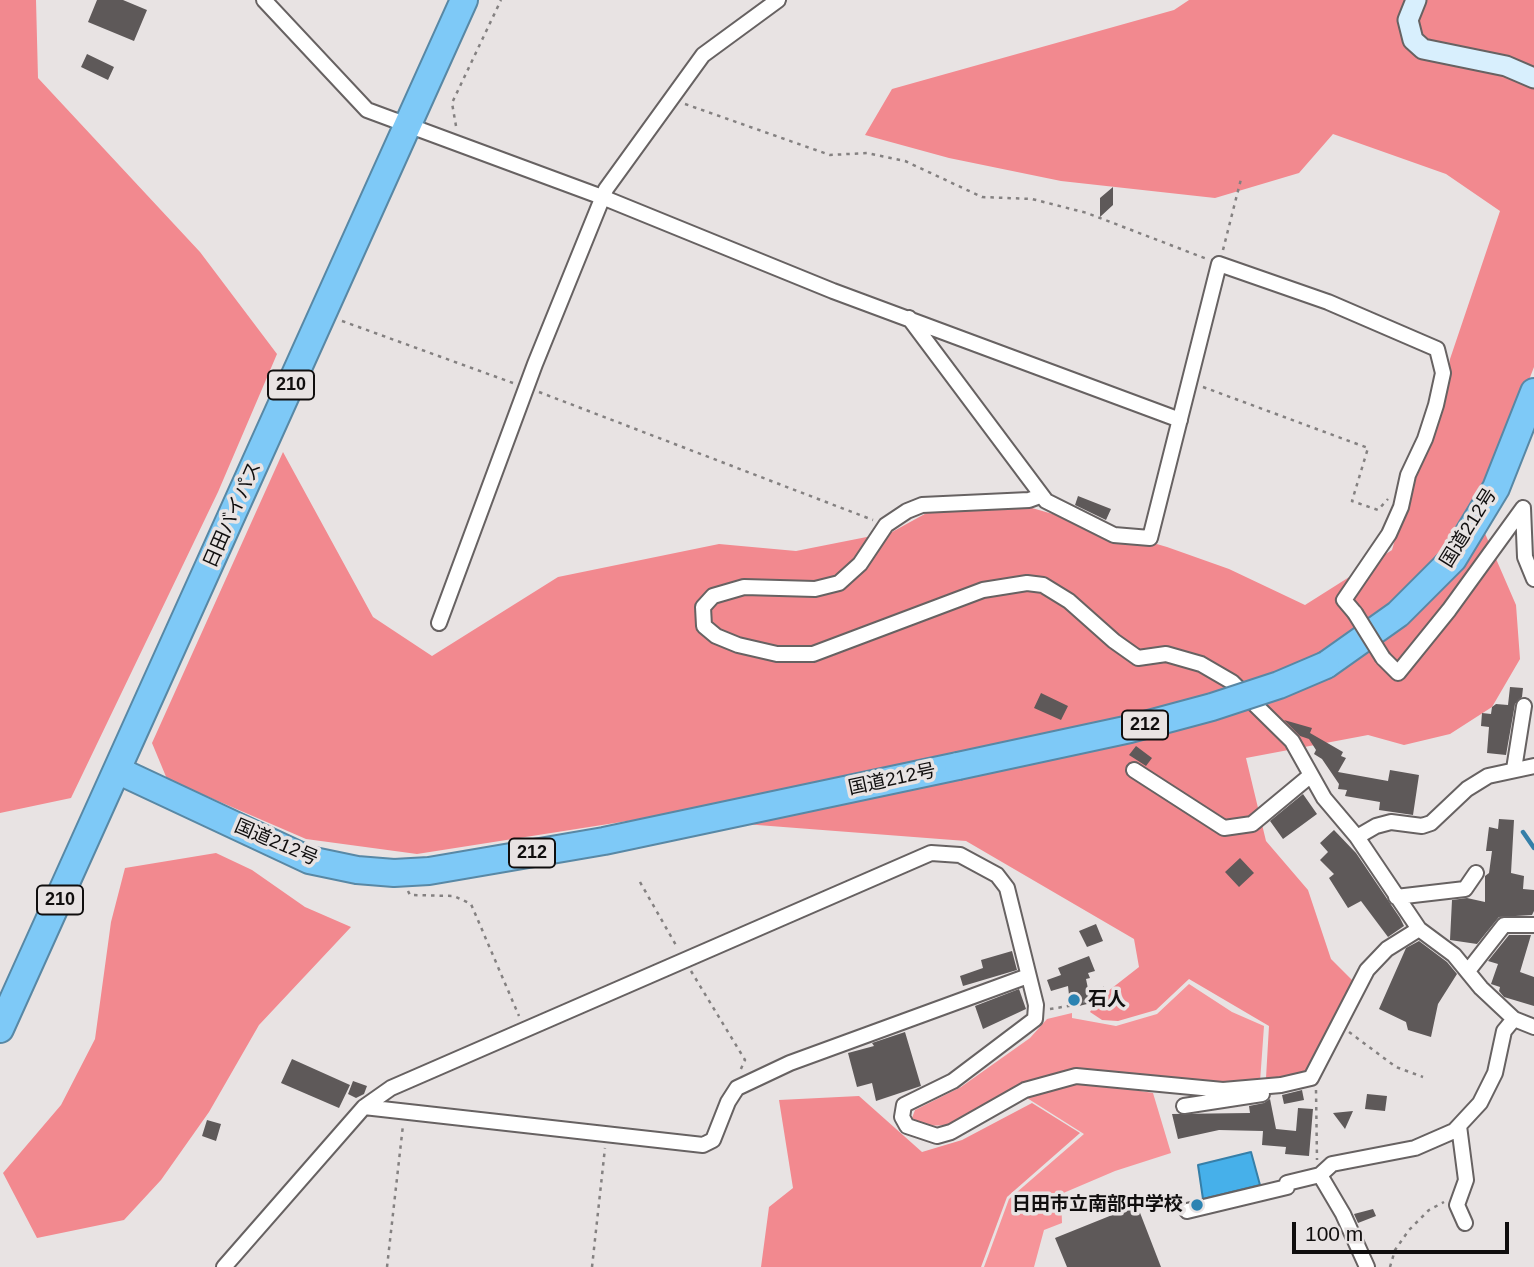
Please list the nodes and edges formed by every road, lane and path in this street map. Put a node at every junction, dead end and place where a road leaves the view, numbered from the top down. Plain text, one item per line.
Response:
1 (264, 0) edge
2 (464, 0) edge
3 (501, 0) edge
4 (778, 0) edge
5 (1416, 0) edge
6 (1534, 78) edge
7 (673, 100) junction
8 (407, 124) junction
9 (458, 144) junction
10 (1241, 179) dead end
11 (602, 197) junction
12 (1219, 264) junction
13 (322, 313) junction
14 (909, 318) junction
15 (1190, 383) junction
16 (528, 388) junction
17 (1534, 392) edge
18 (1180, 420) junction
19 (1408, 475) junction
20 (1040, 496) junction
21 (886, 525) junction
22 (1534, 579) edge
23 (439, 623) dead end
24 (1524, 706) dead end
25 (1534, 766) edge
26 (1514, 769) junction
27 (1134, 770) dead end
28 (119, 771) junction
29 (1311, 775) junction
30 (1357, 837) junction
31 (1476, 873) dead end
32 (640, 882) dead end
33 (407, 888) dead end
34 (1396, 897) junction
35 (1534, 925) edge
36 (1419, 929) junction
37 (685, 962) junction
38 (1468, 971) junction
39 (1028, 976) junction
40 (1104, 987) dead end
41 (1035, 1019) junction
42 (1514, 1019) junction
43 (1336, 1027) junction
44 (1534, 1027) edge
45 (0, 1029) edge
46 (526, 1030) junction
47 (738, 1073) dead end
48 (1311, 1077) junction
49 (1423, 1077) dead end
50 (1281, 1085) junction
51 (1184, 1106) dead end
52 (363, 1107) junction
53 (405, 1111) junction
54 (1459, 1126) junction
55 (606, 1134) junction
56 (1315, 1150) dead end
57 (1320, 1175) junction
58 (1457, 1202) junction
59 (1187, 1211) dead end
60 (1465, 1223) dead end
61 (224, 1267) edge
62 (387, 1267) edge
63 (592, 1267) edge
64 (1367, 1267) edge
65 (1390, 1267) edge

1 - 8 street
2 - 8 highway, 日田バイパス / 210
3 - 9 path
4 - 7 street
5 - 6 street
7 - 11 street
7 - 12 path
8 - 9 street
8 - 13 highway, 日田バイパス / 210
9 - 11 street
10 - 12 path
11 - 14 street
11 - 16 street
12 - 15 street
12 - 19 street
13 - 16 path
13 - 28 highway, 日田バイパス / 210
14 - 18 street
14 - 20 street
15 - 18 street
15 - 19 path
16 - 21 path
16 - 23 street
17 - 28 highway, 国道212号 / 212, bridge
18 - 20 street
19 - 22 street, bridge
20 - 21 street
21 - 29 street
24 - 26 street
25 - 26 street
26 - 30 street
27 - 29 street
28 - 45 highway, 日田バイパス / 210
29 - 30 street
30 - 34 street
31 - 34 street
32 - 37 path
33 - 46 path
34 - 36 street
35 - 38 street
36 - 38 street
36 - 43 street
37 - 39 street
37 - 46 street
37 - 47 path
38 - 42 street
39 - 41 street
39 - 55 street
40 - 41 path
41 - 50 street
42 - 44 street
42 - 54 street
43 - 48 street
43 - 49 path
46 - 52 street
48 - 50 street
48 - 56 path
50 - 51 street
52 - 53 street
52 - 61 street
53 - 55 street
53 - 62 path
54 - 57 street
54 - 58 street
55 - 63 path
57 - 59 street
57 - 64 street
58 - 60 street
58 - 65 path

